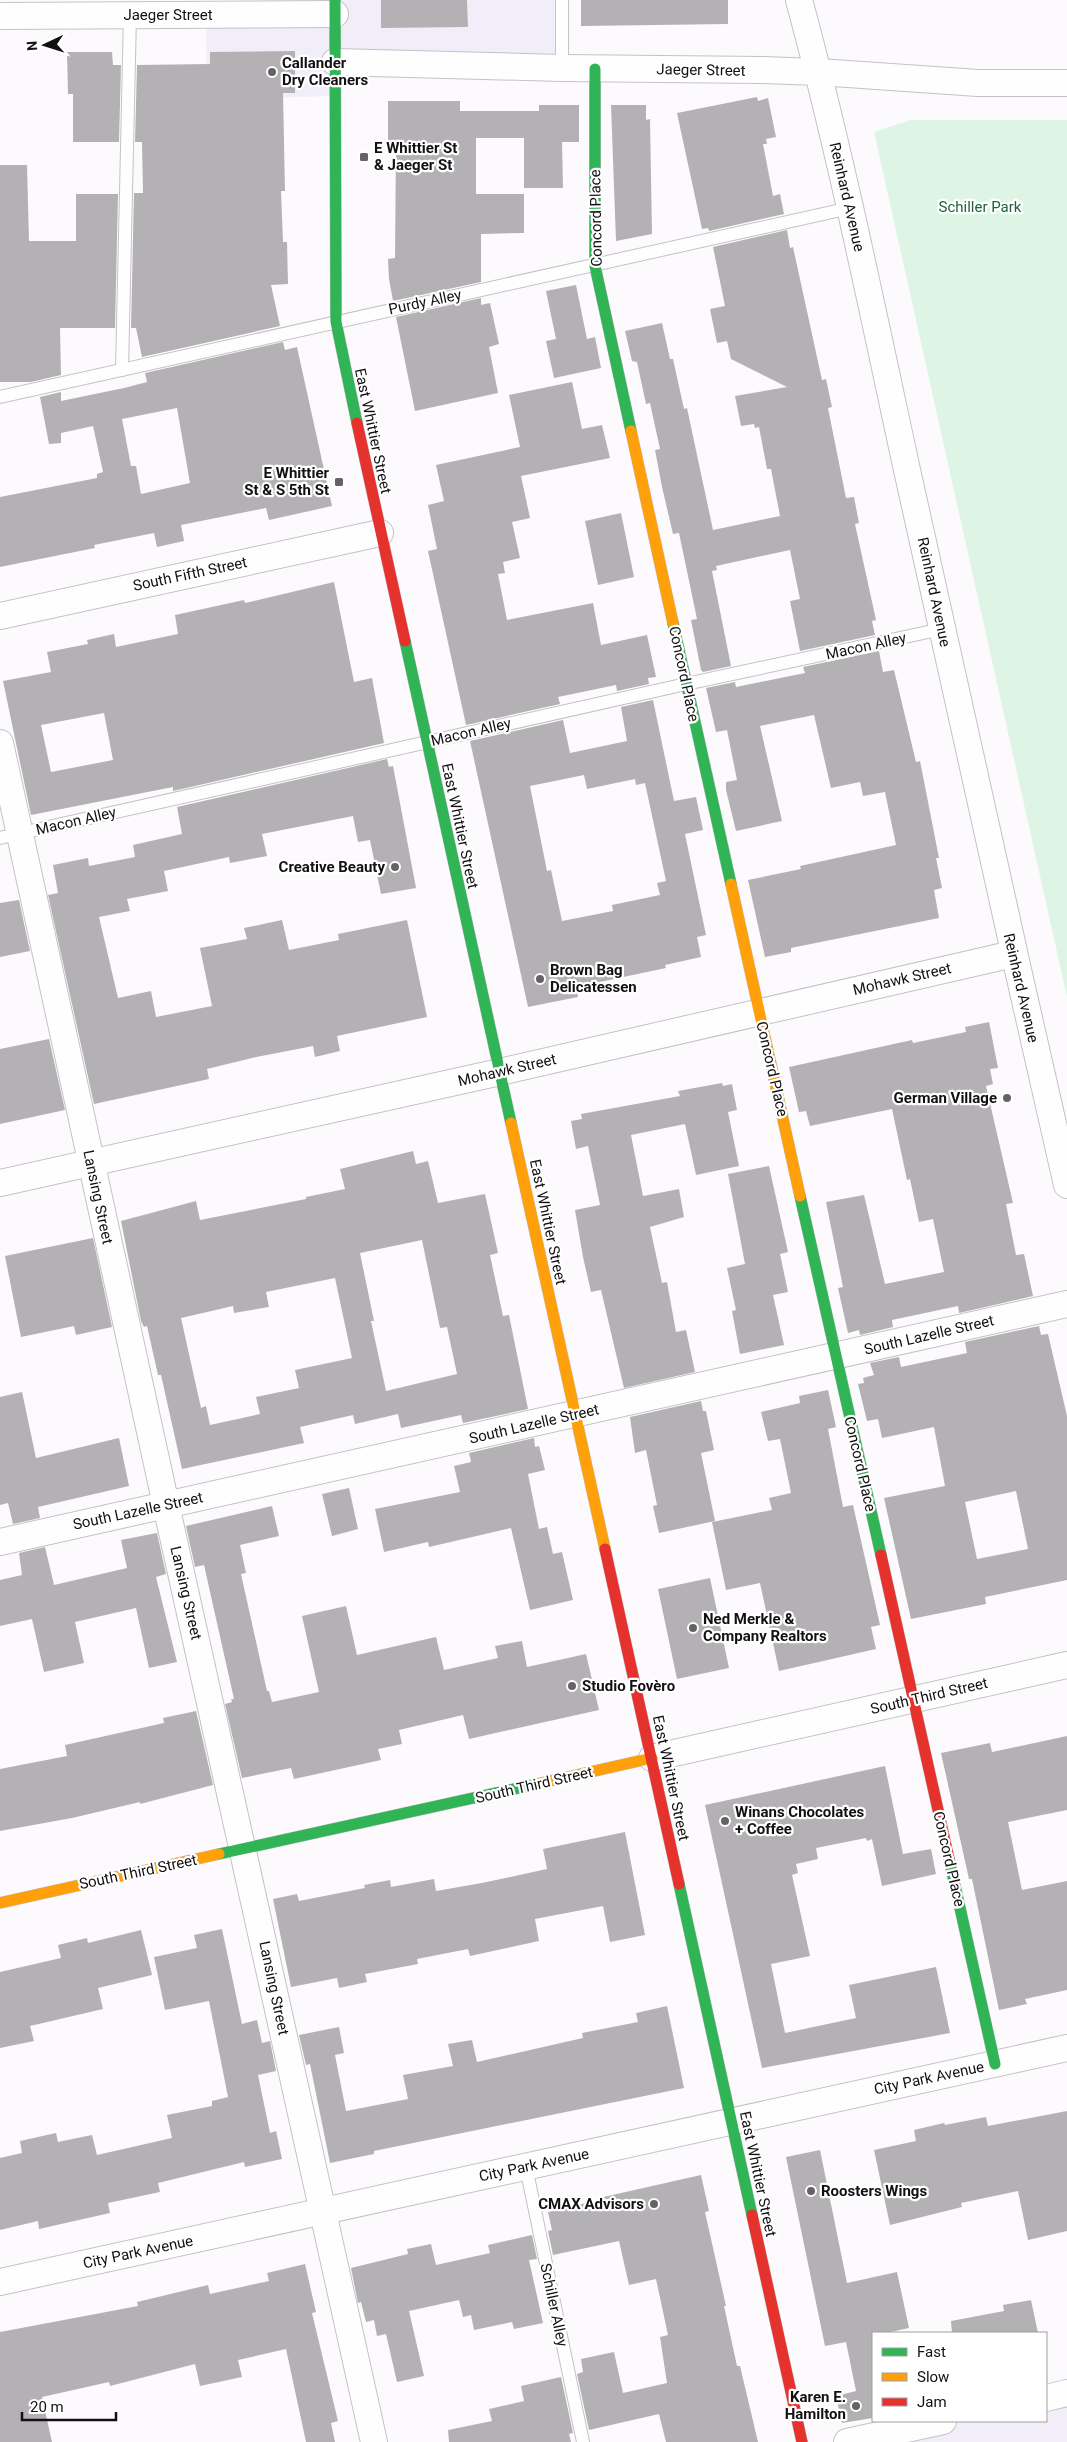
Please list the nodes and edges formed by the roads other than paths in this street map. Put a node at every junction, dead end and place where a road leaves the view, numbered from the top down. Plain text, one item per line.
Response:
1 (562, 0) edge
2 (799, 0) edge
3 (335, 7) edge
4 (130, 15) junction
5 (0, 16) edge
6 (335, 62) junction
7 (562, 68) junction
8 (595, 69) junction
9 (819, 72) junction
10 (1067, 83) edge
11 (850, 208) junction
12 (595, 266) junction
13 (336, 322) junction
14 (122, 370) junction
15 (0, 398) edge
16 (380, 533) junction
17 (0, 616) edge
18 (942, 629) junction
19 (686, 684) junction
20 (426, 742) junction
21 (0, 743) edge
22 (10, 836) edge
23 (1014, 954) junction
24 (759, 1012) junction
25 (500, 1072) junction
26 (91, 1162) junction
27 (0, 1183) edge
28 (1067, 1185) edge
29 (1067, 1304) edge
30 (836, 1356) junction
31 (575, 1415) junction
32 (166, 1505) junction
33 (0, 1542) edge
34 (1067, 1666) edge
35 (913, 1700) junction
36 (652, 1758) junction
37 (244, 1849) junction
38 (0, 1903) edge
39 (1067, 2048) edge
40 (995, 2064) junction
41 (732, 2122) junction
42 (526, 2167) junction
43 (323, 2211) junction
44 (0, 2282) edge
45 (1067, 2393) edge
46 (1047, 2398) edge
47 (938, 2422) edge
48 (374, 2442) edge
49 (583, 2442) edge
50 (802, 2442) edge
51 (847, 2442) edge

1 - 7 lane
2 - 9 street, Reinhard Avenue
3 - 4 street, Jaeger Street
3 - 6 street, East Whittier Street
4 - 5 street, Jaeger Street
4 - 14 lane
6 - 7 street, Jaeger Street
6 - 13 street, East Whittier Street
7 - 8 street, Jaeger Street
8 - 9 street, Jaeger Street
8 - 12 street, Concord Place
9 - 10 street, Jaeger Street
9 - 11 street, Reinhard Avenue
11 - 12 lane, Purdy Alley
11 - 18 street, Reinhard Avenue
12 - 13 lane, Purdy Alley
12 - 19 street, Concord Place
13 - 14 lane, Purdy Alley
13 - 16 street, East Whittier Street
14 - 15 lane, Purdy Alley
16 - 17 street, South Fifth Street
16 - 20 street, East Whittier Street
18 - 19 lane, Macon Alley
18 - 23 street, Reinhard Avenue
19 - 20 lane, Macon Alley
19 - 24 street, Concord Place
20 - 22 lane, Macon Alley
20 - 25 street, East Whittier Street
21 - 22 street, Lansing Street
22 - 26 street, Lansing Street
23 - 24 street, Mohawk Street
23 - 28 street, Reinhard Avenue
24 - 25 street, Mohawk Street
24 - 30 street, Concord Place
25 - 26 street, Mohawk Street
25 - 31 street, East Whittier Street
26 - 27 street, Mohawk Street
26 - 32 street, Lansing Street
29 - 30 street, South Lazelle Street
30 - 31 street, South Lazelle Street
30 - 35 street, Concord Place
31 - 32 street, South Lazelle Street
31 - 36 street, East Whittier Street
32 - 33 street, South Lazelle Street
32 - 37 street, Lansing Street
34 - 35 street, South Third Street
35 - 36 street, South Third Street
35 - 40 street, Concord Place
36 - 37 street, South Third Street
36 - 41 street, East Whittier Street
37 - 38 street, South Third Street
37 - 43 street, Lansing Street
39 - 40 street, City Park Avenue
40 - 41 street, City Park Avenue
41 - 42 street, City Park Avenue
41 - 50 street, East Whittier Street
42 - 43 street, City Park Avenue
42 - 49 lane, Schiller Alley
43 - 44 street, City Park Avenue
43 - 48 street, Lansing Street
45 - 46 street
47 - 51 street

